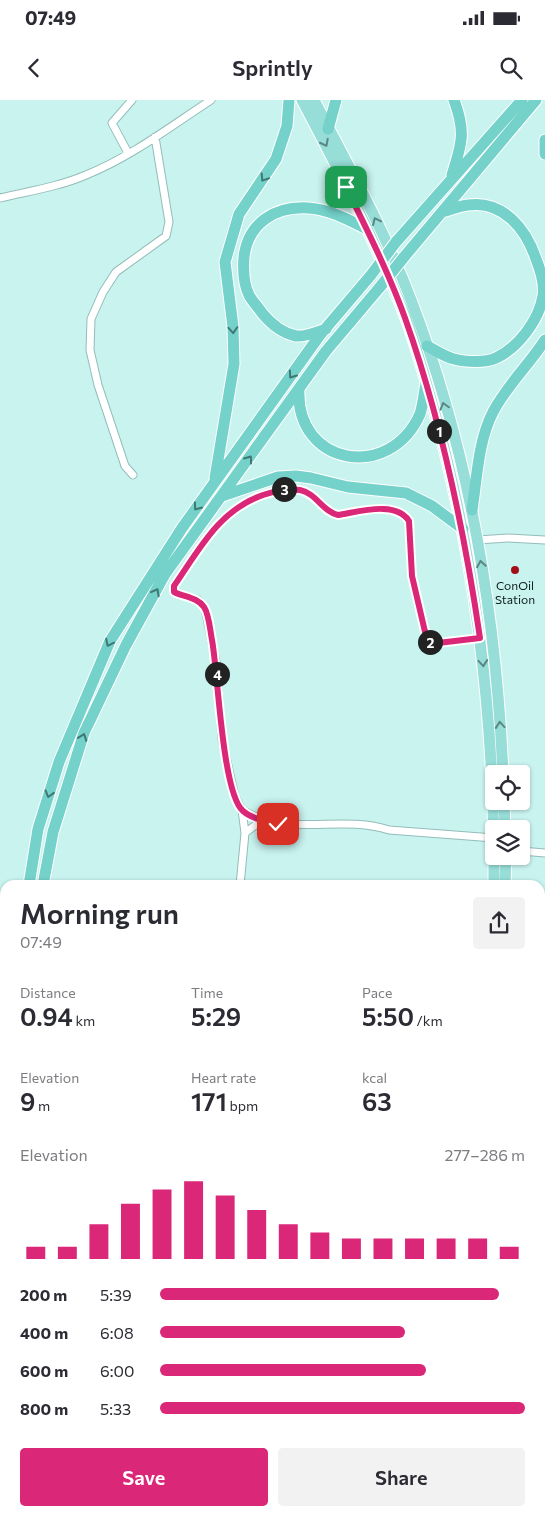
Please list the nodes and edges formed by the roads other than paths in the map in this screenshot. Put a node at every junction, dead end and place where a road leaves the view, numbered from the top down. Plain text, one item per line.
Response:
1 (132, 100) edge
2 (212, 100) edge
3 (289, 100) edge
4 (302, 100) edge
5 (314, 100) edge
6 (336, 100) edge
7 (454, 100) edge
8 (522, 100) edge
9 (536, 100) edge
10 (328, 129) junction
11 (155, 137) junction
12 (545, 140) edge
13 (128, 153) junction
14 (545, 154) edge
15 (451, 180) junction
16 (0, 198) edge
17 (442, 212) junction
18 (366, 228) junction
19 (326, 329) junction
20 (545, 340) edge
21 (427, 346) junction
22 (426, 384) junction
23 (299, 389) junction
24 (133, 475) dead end
25 (214, 482) junction
26 (222, 496) junction
27 (472, 510) junction
28 (462, 530) junction
29 (477, 540) junction
30 (545, 540) edge
31 (480, 638) junction
32 (502, 765) edge
33 (242, 810) junction
34 (262, 820) junction
35 (494, 820) edge
36 (244, 832) junction
37 (485, 837) edge
38 (530, 852) edge
39 (545, 853) edge
40 (494, 865) edge
41 (506, 865) edge
42 (30, 880) edge
43 (44, 880) edge
44 (240, 880) edge
45 (494, 880) edge
46 (505, 880) edge

1 - 13 street
2 - 11 street
3 -> 25 highway
4 -> 18 main road
5 - 10 main road
6 - 10 highway
7 - 15 highway
8 - 15 highway
9 - 17 highway
21 -> 10 main road
11 - 13 street
11 - 24 street
12 - 14 highway
13 - 16 street
15 - 19 highway, bridge
17 - 21 highway
17 - 23 highway, bridge
18 - 19 highway
18 - 22 main road
19 -> 25 highway
20 - 27 highway
27 -> 21 main road
22 - 23 highway
22 - 28 main road
26 -> 23 highway
25 -> 42 highway
26 - 28 highway
43 -> 26 highway
27 - 29 main road
28 - 31 main road
29 - 30 street
32 -> 29 main road
31 - 33 street
31 -> 35 main road
33 - 34 street
33 - 36 street
34 - 36 street
34 - 37 street
36 - 44 street
38 - 39 street
40 - 45 main road
41 - 46 main road

